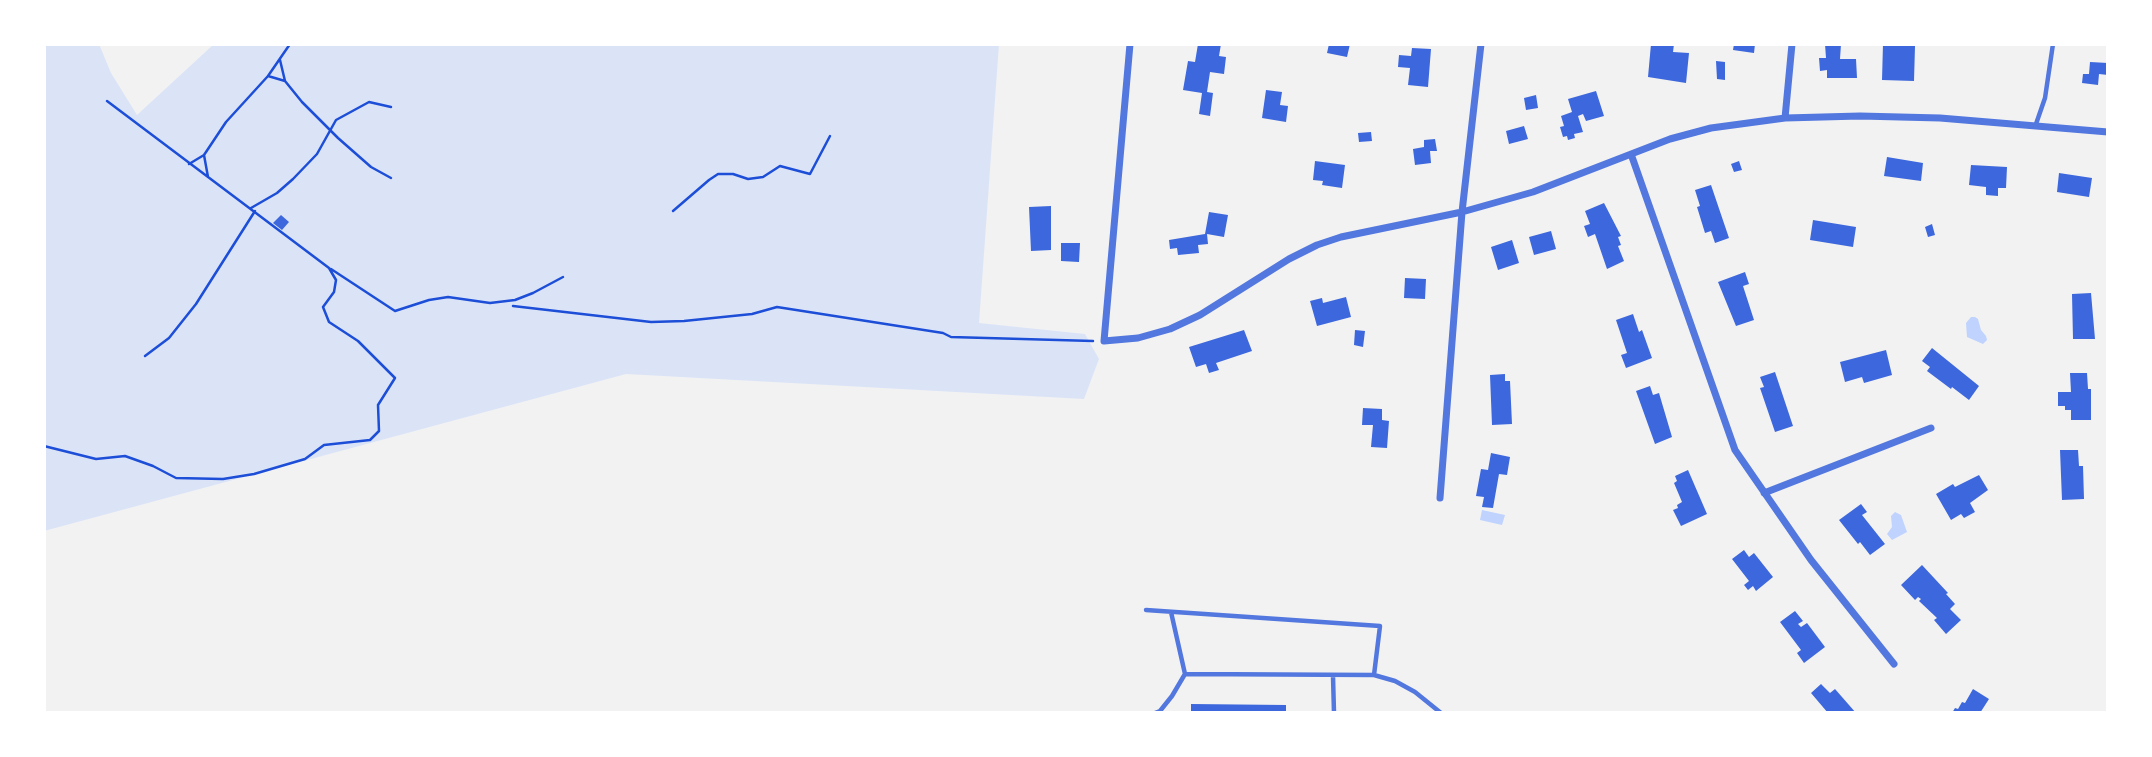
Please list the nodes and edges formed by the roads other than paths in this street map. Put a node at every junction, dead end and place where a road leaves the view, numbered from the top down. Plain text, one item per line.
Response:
1 (1130, 44) edge
2 (1481, 44) edge
3 (1792, 44) edge
4 (2053, 44) edge
5 (1785, 118) junction
6 (2036, 124) junction
7 (2108, 132) edge
8 (1631, 154) junction
9 (1462, 212) junction
10 (1931, 428) dead end
11 (1764, 493) junction
12 (1440, 498) dead end
13 (1146, 610) dead end
14 (1171, 612) junction
15 (1894, 664) dead end
16 (1185, 674) junction
17 (1333, 675) junction
18 (1374, 675) junction
19 (1155, 713) edge
20 (1334, 713) edge
21 (1441, 713) edge

1 - 9 street
2 - 9 street
3 - 5 street
4 - 6 lane
5 - 6 street
5 - 8 street
6 - 7 street
8 - 9 street
8 - 11 street
9 - 12 street
10 - 11 street
11 - 15 street
13 - 14 lane
14 - 16 lane
14 - 18 lane
16 - 17 lane
16 - 19 lane
17 - 18 lane
17 - 20 lane
18 - 21 lane

